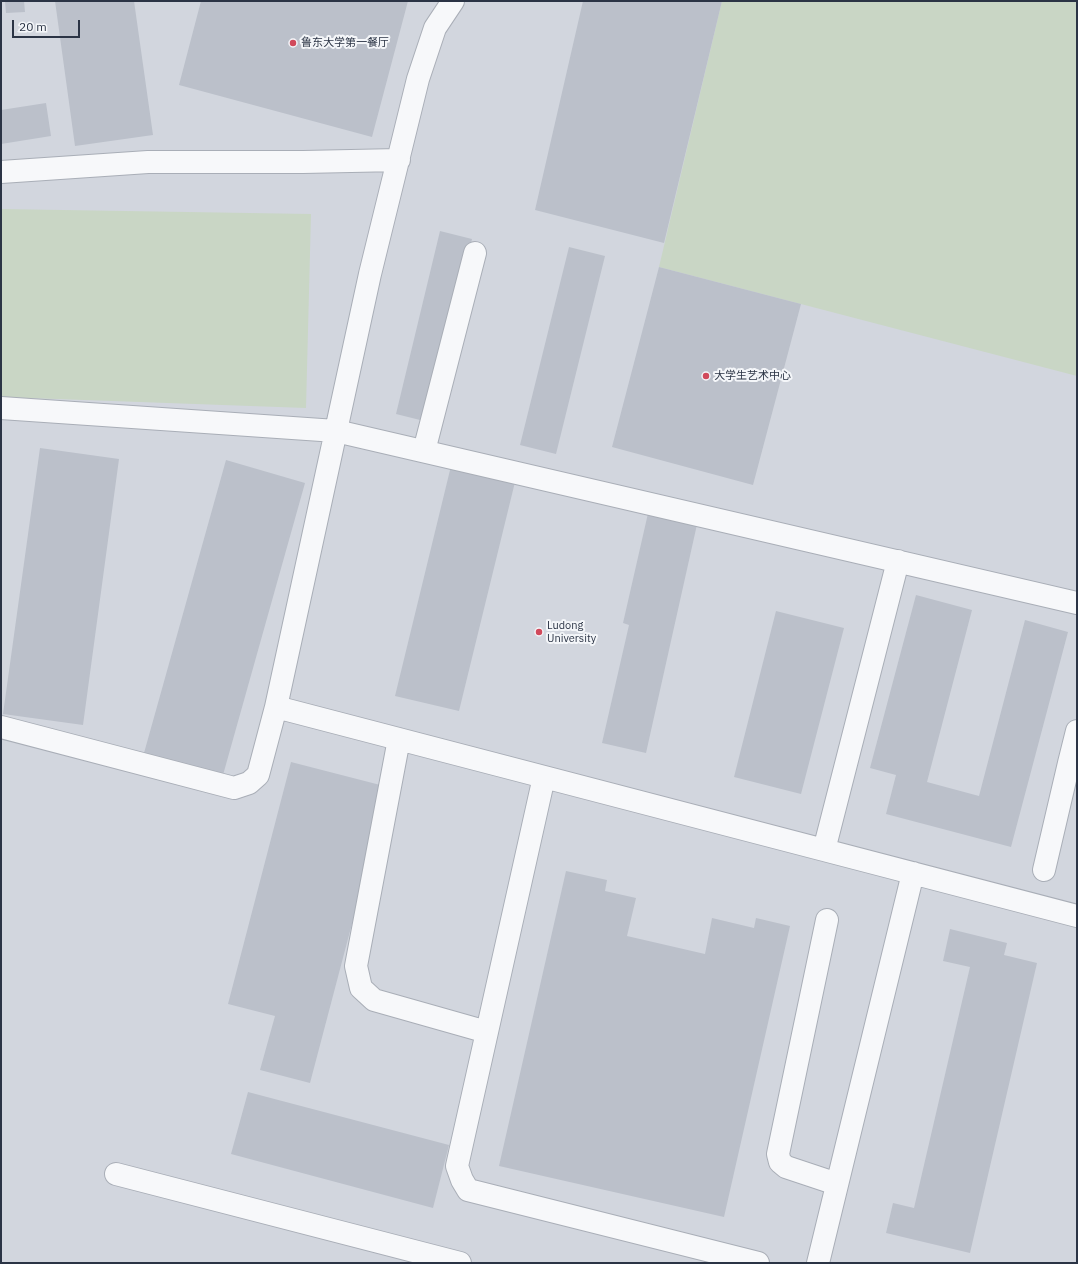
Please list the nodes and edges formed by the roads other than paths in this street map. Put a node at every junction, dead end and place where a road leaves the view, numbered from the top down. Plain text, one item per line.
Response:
1 (453, 1) edge
2 (399, 160) junction
3 (1, 172) edge
4 (475, 252) dead end
5 (1, 408) edge
6 (336, 430) junction
7 (424, 451) junction
8 (898, 561) junction
9 (1077, 603) edge
10 (276, 707) junction
11 (1, 727) edge
12 (1077, 731) edge
13 (399, 739) junction
14 (1073, 764) edge
15 (544, 777) junction
16 (824, 850) junction
17 (1044, 870) dead end
18 (913, 873) junction
19 (1077, 916) edge
20 (827, 920) dead end
21 (487, 1032) junction
22 (116, 1174) dead end
23 (837, 1184) junction
24 (460, 1263) edge
25 (758, 1263) edge
26 (818, 1263) edge

1 - 2 lane
2 - 3 lane
2 - 6 lane
4 - 7 lane
5 - 6 lane
6 - 7 lane
6 - 10 lane
7 - 8 lane
8 - 9 lane
8 - 16 lane
10 - 11 lane
10 - 13 lane
12 - 14 lane
13 - 15 lane
13 - 21 lane
14 - 17 lane
15 - 16 lane
15 - 21 lane
16 - 18 lane
18 - 19 lane
18 - 23 lane
20 - 23 lane
21 - 25 lane
22 - 24 lane
23 - 26 lane

